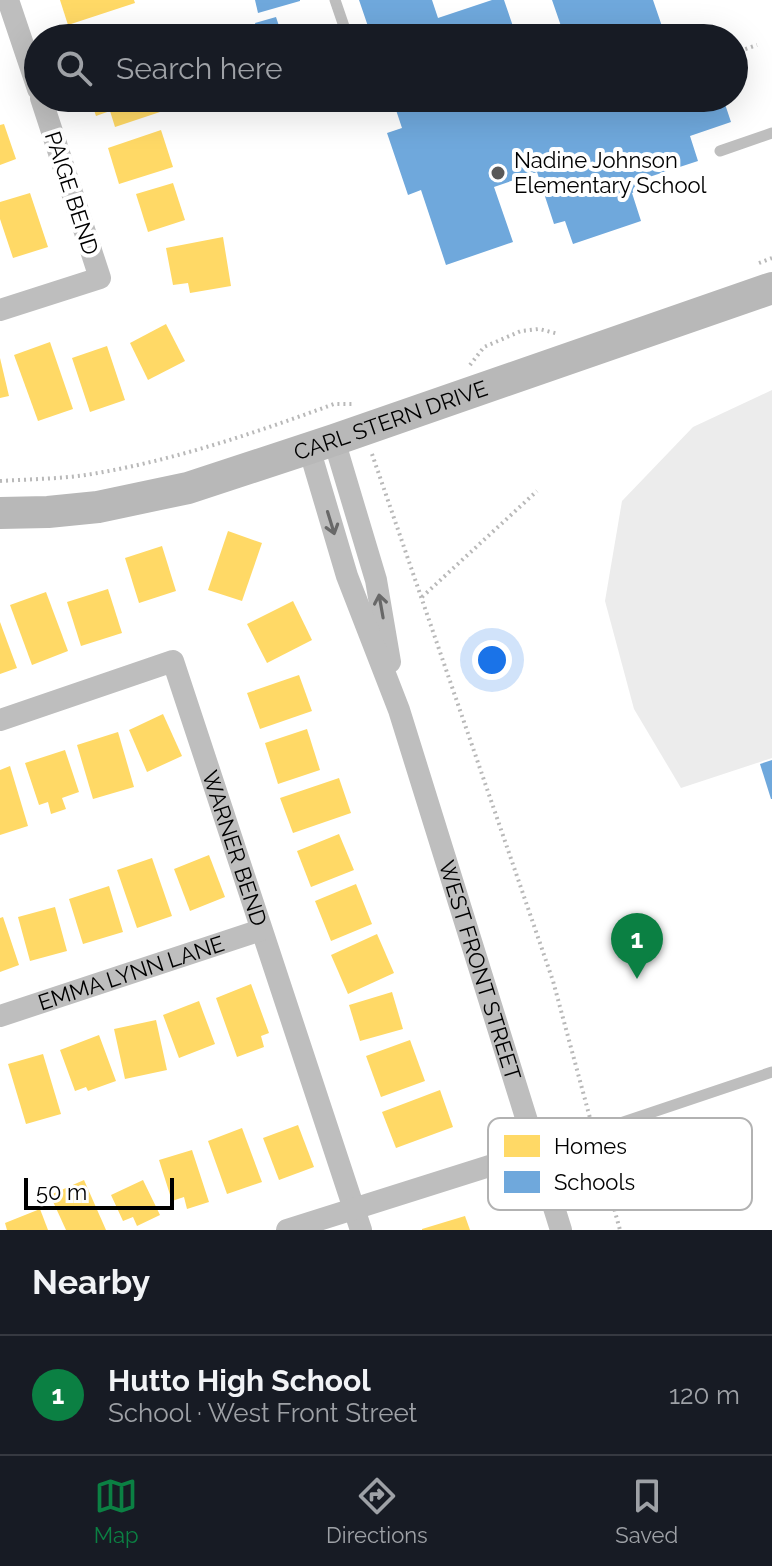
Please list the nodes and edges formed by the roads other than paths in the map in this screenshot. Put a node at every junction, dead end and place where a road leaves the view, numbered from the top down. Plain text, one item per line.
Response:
1 (8, 0) edge
2 (335, 0) edge
3 (343, 24) edge
4 (24, 47) edge
5 (46, 112) edge
6 (772, 133) edge
7 (720, 151) dead end
8 (764, 276) edge
9 (0, 310) edge
10 (322, 444) junction
11 (0, 513) edge
12 (0, 720) edge
13 (261, 930) junction
14 (0, 1016) edge
15 (772, 1072) edge
16 (527, 1118) edge
17 (632, 1118) edge
18 (488, 1166) edge
19 (354, 1208) junction
20 (555, 1210) edge
21 (287, 1230) edge
22 (361, 1230) edge
23 (561, 1230) edge

1 - 4 street
2 - 3 lane
5 - 9 street, PAIGE BEND
6 - 7 lane
8 - 10 street, CARL STERN DRIVE
10 - 11 street, CARL STERN DRIVE
10 - 16 street, WEST FRONT STREET
12 - 13 street, WARNER BEND
13 - 14 street, EMMA LYNN LANE
13 - 19 street, WARNER BEND
15 - 17 lane
18 - 19 street
19 - 21 street
19 - 22 street, WARNER BEND
20 - 23 street, WEST FRONT STREET

